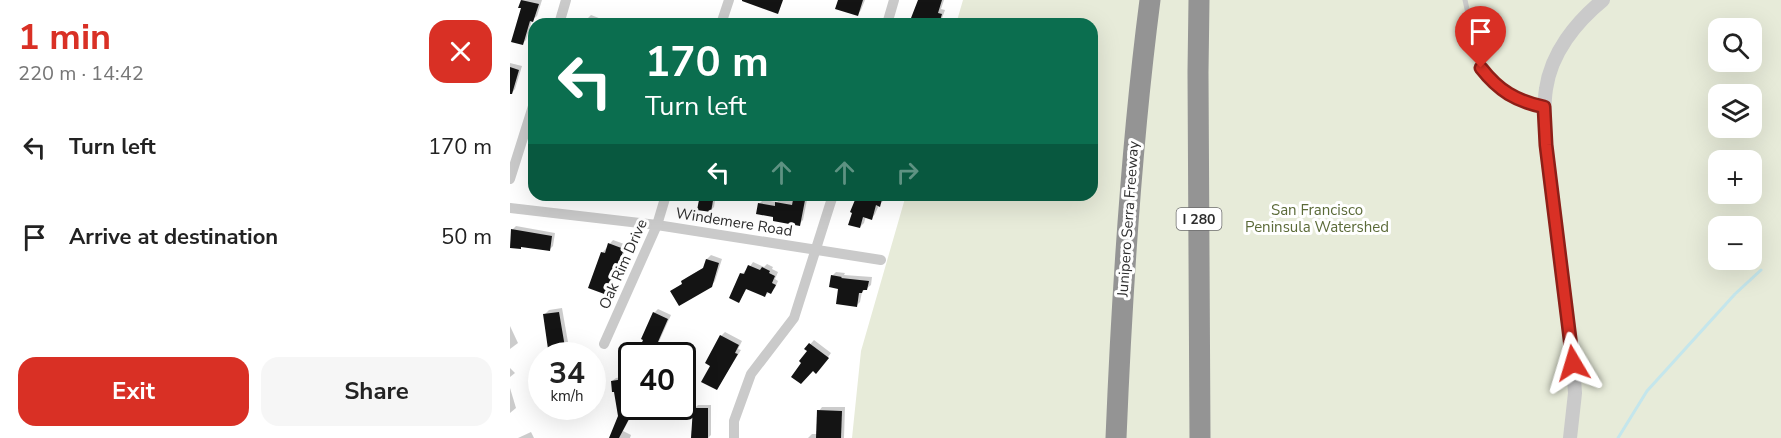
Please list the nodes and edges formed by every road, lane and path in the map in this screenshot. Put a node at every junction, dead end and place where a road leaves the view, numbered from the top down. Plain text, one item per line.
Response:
1 (566, 0) edge
2 (729, 0) edge
3 (894, 0) edge
4 (1150, 0) edge
5 (1199, 0) edge
6 (1465, 0) edge
7 (1603, 0) edge
8 (561, 18) edge
9 (723, 18) edge
10 (888, 18) edge
11 (1544, 107) junction
12 (528, 122) edge
13 (510, 179) edge
14 (664, 201) edge
15 (831, 201) edge
16 (510, 208) edge
17 (657, 225) junction
18 (816, 250) junction
19 (881, 260) dead end
20 (1120, 335) junction
21 (605, 342) edge
22 (734, 438) edge
23 (1101, 438) edge
24 (1116, 438) edge
25 (1200, 438) edge
26 (1570, 438) edge

1 - 8 street
2 - 9 street
3 - 10 street
4 - 20 highway, Junipero Serra Freeway
5 - 25 highway, I 280
6 - 11 lane
7 - 11 street
11 - 26 street
12 - 13 street
14 - 17 street, Oak Rim Drive
15 - 18 street
16 - 17 street, Windemere Road
17 - 18 street, Windemere Road
17 - 21 street, Oak Rim Drive
18 - 19 street, Windemere Road
18 - 22 street
20 - 23 highway
20 - 24 highway, Junipero Serra Freeway

